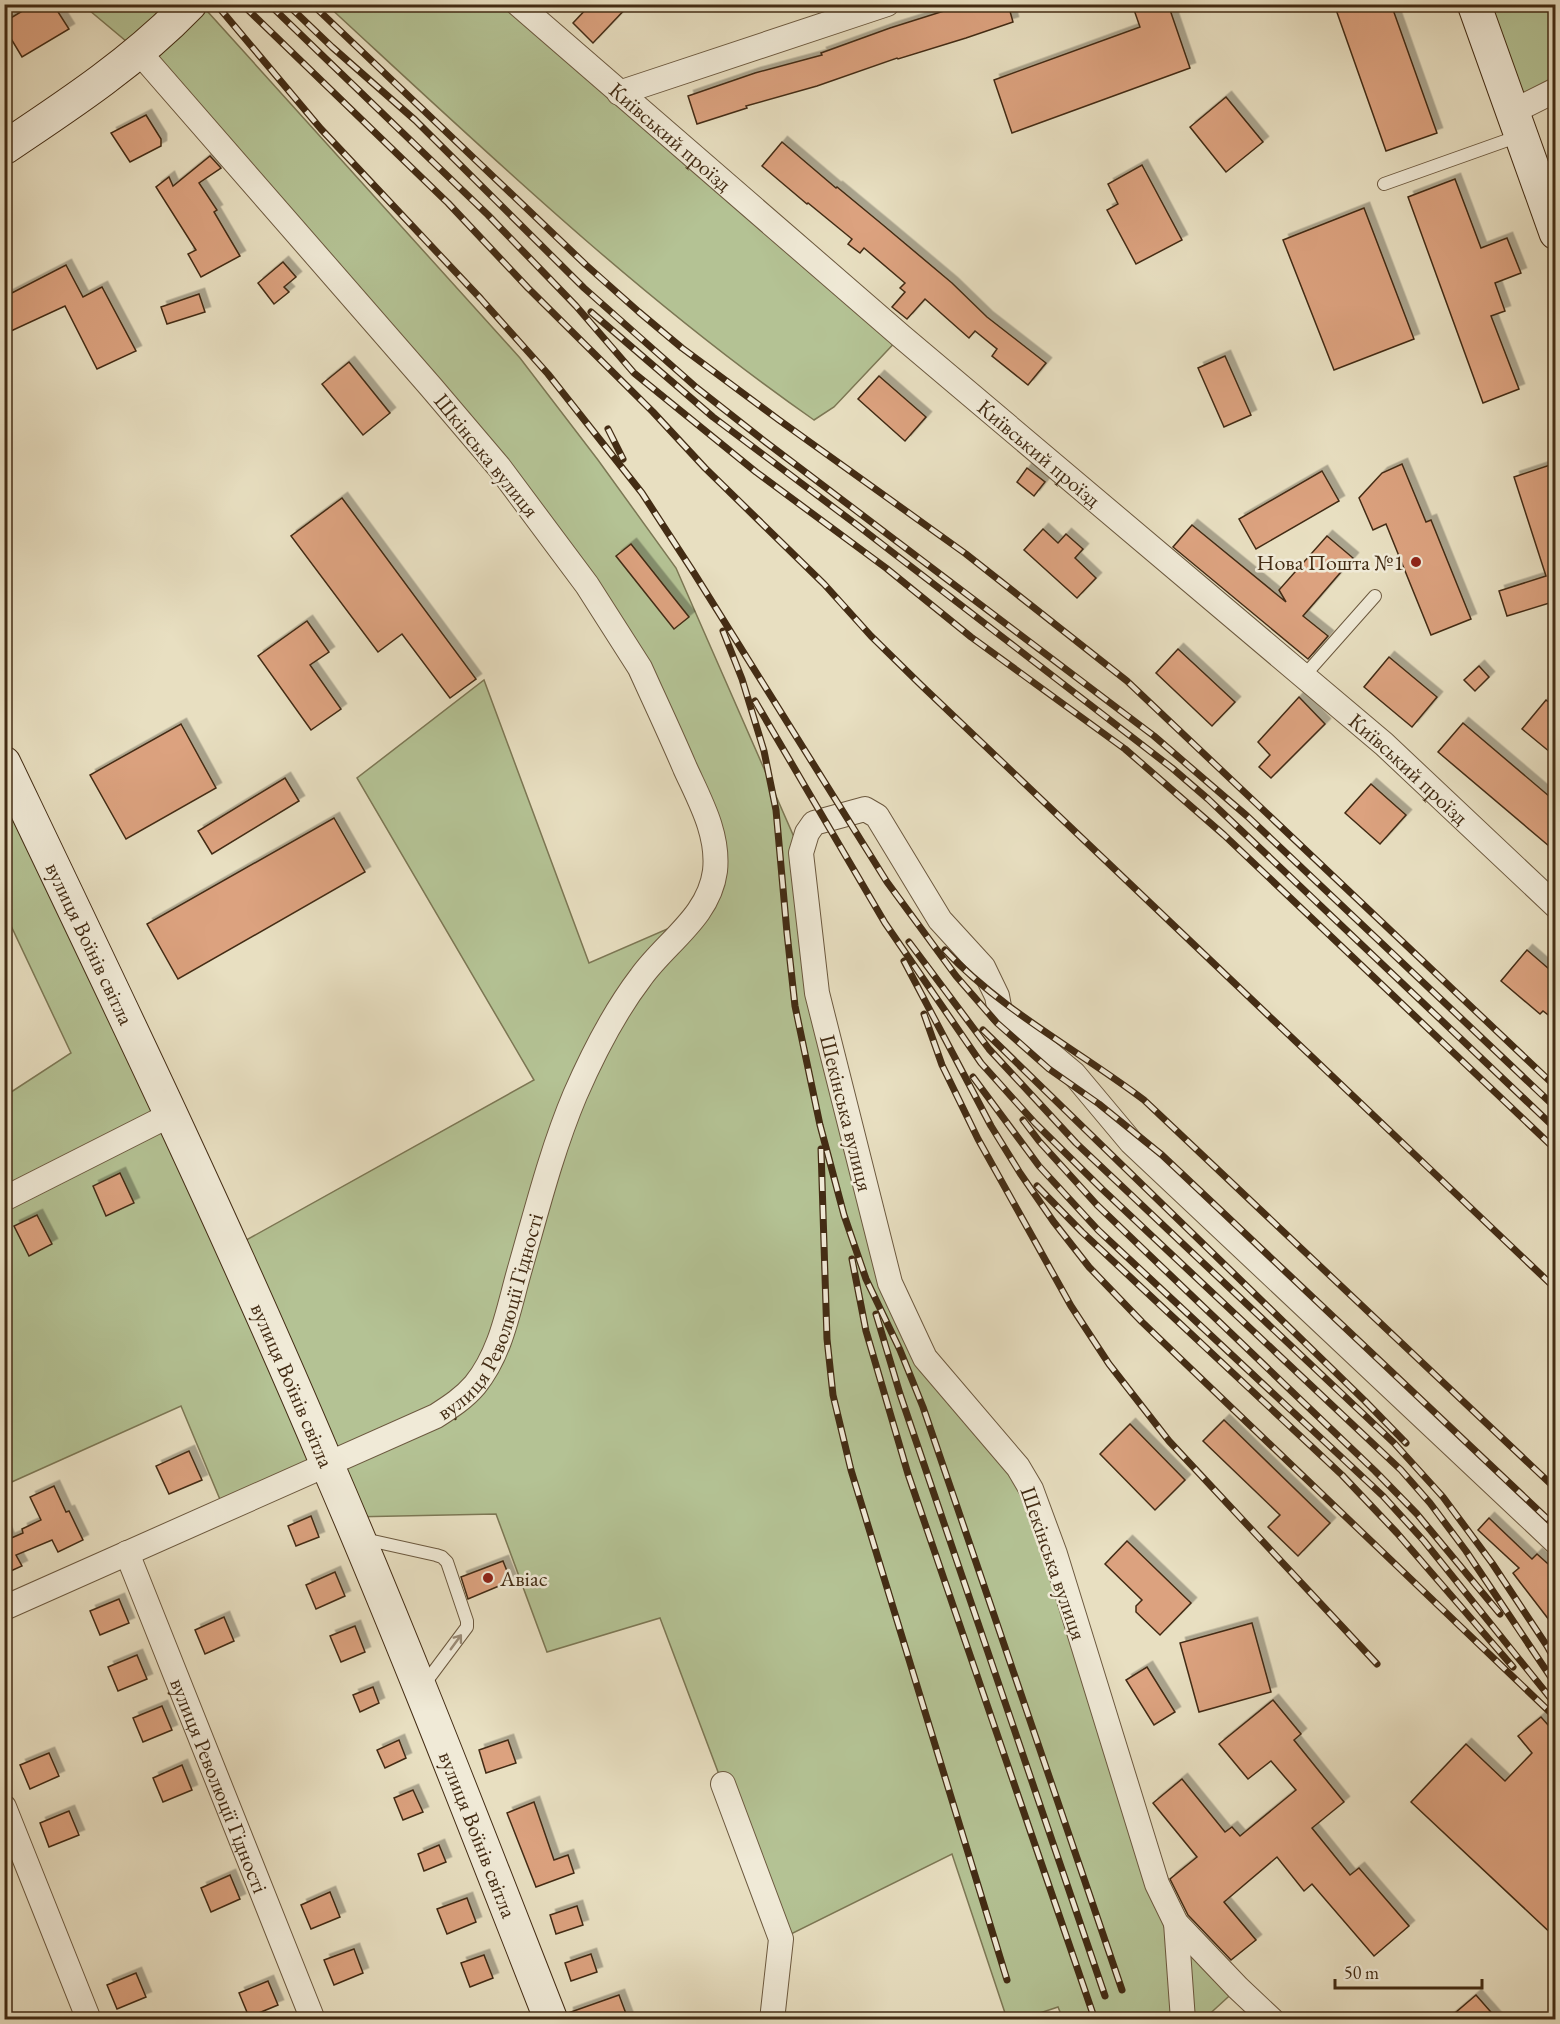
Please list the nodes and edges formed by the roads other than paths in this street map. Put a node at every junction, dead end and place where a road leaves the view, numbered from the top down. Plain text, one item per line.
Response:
1 (518, 4) edge
2 (887, 4) edge
3 (1474, 4) edge
4 (181, 14) edge
5 (139, 52) junction
6 (1556, 90) edge
7 (619, 93) junction
8 (1516, 124) junction
9 (4, 148) edge
10 (1384, 184) dead end
11 (1556, 233) edge
12 (1375, 596) dead end
13 (1304, 676) junction
14 (4, 763) edge
15 (1556, 906) edge
16 (695, 917) joint
17 (170, 1115) junction
18 (4, 1199) edge
19 (328, 1464) junction
20 (358, 1538) junction
21 (1556, 1542) edge
22 (127, 1552) junction
23 (4, 1608) edge
24 (421, 1690) junction
25 (723, 1784) dead end
26 (4, 1807) edge
27 (1176, 1923) junction
28 (89, 2019) edge
29 (313, 2019) edge
30 (551, 2019) edge
31 (772, 2019) edge
32 (1183, 2019) edge
33 (1272, 2019) edge

1 - 7 street, Київський проїзд
2 - 7 street
3 - 8 street
4 - 5 street
5 - 9 street
5 - 16 street, Шкінська вулиця
6 - 8 street
7 - 13 street, Київський проїзд
8 - 10 lane
8 - 11 street
12 - 13 lane
13 - 15 street, Київський проїзд
14 - 17 street, вулиця Воїнів світла
16 - 19 street, вулиця Революції Гідності
17 - 18 street
17 - 19 street, вулиця Воїнів світла
19 - 20 street, вулиця Воїнів світла
19 - 22 street, вулиця Революції Гідності
20 - 24 street, вулиця Воїнів світла
24 -> 20 lane
21 - 27 street, Шекінська вулиця
22 - 23 street, вулиця Революції Гідності
22 - 29 street, вулиця Революції Гідності
24 - 30 street, вулиця Воїнів світла
25 - 31 street
26 - 28 street
27 - 32 street
27 - 33 street, Шекінська вулиця

